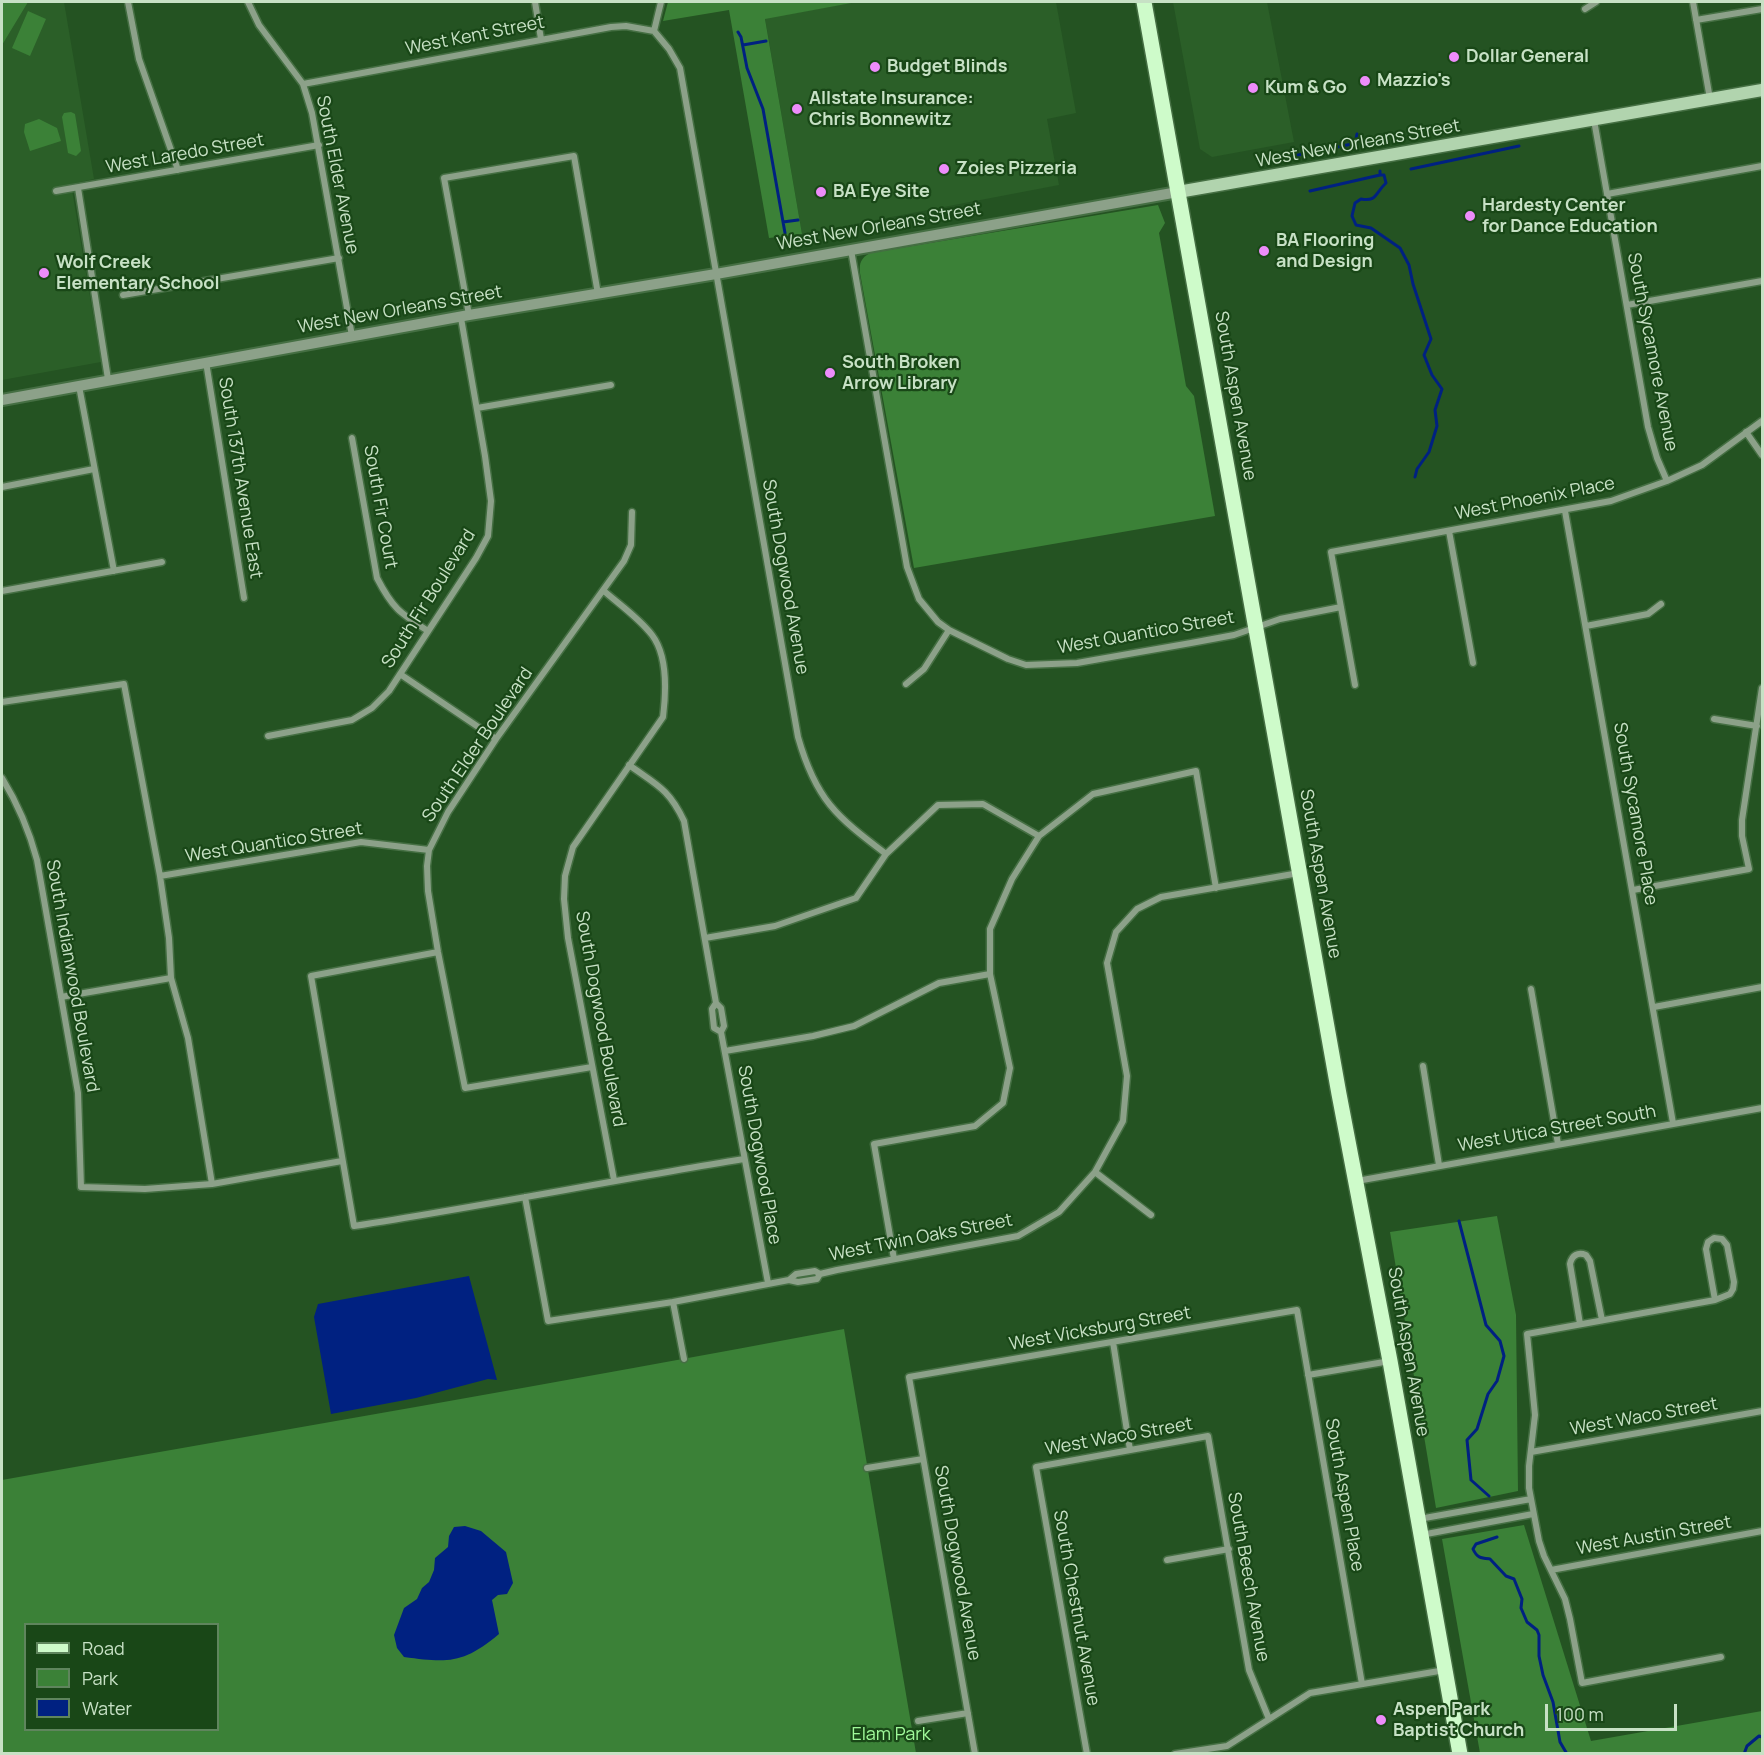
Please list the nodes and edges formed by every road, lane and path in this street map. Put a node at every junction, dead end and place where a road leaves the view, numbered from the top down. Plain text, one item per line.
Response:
1 (128, 2) edge
2 (248, 2) edge
3 (535, 2) edge
4 (661, 2) edge
5 (1144, 2) edge
6 (1596, 2) edge
7 (1693, 2) edge
8 (1585, 9) dead end
9 (1762, 9) edge
10 (1696, 20) junction
11 (654, 31) junction
12 (541, 39) junction
13 (303, 84) junction
14 (1762, 90) edge
15 (1710, 99) junction
16 (1594, 120) junction
17 (319, 145) junction
18 (1762, 166) edge
19 (178, 170) junction
20 (78, 188) junction
21 (56, 191) dead end
22 (1178, 192) junction
23 (1607, 194) junction
24 (851, 250) junction
25 (339, 258) junction
26 (716, 274) junction
27 (1762, 281) edge
28 (598, 294) junction
29 (123, 295) dead end
30 (1627, 305) junction
31 (465, 317) junction
32 (352, 336) junction
33 (206, 362) junction
34 (108, 379) junction
35 (611, 384) dead end
36 (79, 385) junction
37 (2, 400) edge
38 (477, 408) junction
39 (1762, 421) edge
40 (1746, 432) junction
41 (352, 438) dead end
42 (1762, 455) edge
43 (94, 469) junction
44 (1667, 481) junction
45 (2, 487) edge
46 (1565, 511) junction
47 (632, 512) dead end
48 (1449, 531) junction
49 (162, 562) dead end
50 (114, 571) junction
51 (2, 591) edge
52 (604, 591) junction
53 (244, 598) dead end
54 (1661, 604) dead end
55 (1341, 607) junction
56 (1586, 626) junction
57 (1256, 627) junction
58 (949, 630) junction
59 (428, 632) junction
60 (1473, 663) dead end
61 (400, 674) junction
62 (906, 684) dead end
63 (1355, 685) dead end
64 (1762, 688) edge
65 (2, 702) edge
66 (1714, 719) dead end
67 (1757, 726) junction
68 (268, 736) dead end
69 (496, 739) junction
70 (629, 765) junction
71 (2, 778) edge
72 (1039, 836) junction
73 (429, 850) junction
74 (886, 854) junction
75 (1300, 873) junction
76 (160, 876) junction
77 (1216, 888) junction
78 (1632, 890) junction
79 (705, 938) junction
80 (438, 952) junction
81 (990, 974) junction
82 (171, 978) junction
83 (1762, 987) edge
84 (1532, 989) dead end
85 (61, 997) junction
86 (1654, 1007) junction
87 (725, 1051) junction
88 (1423, 1066) dead end
89 (592, 1067) junction
90 (1762, 1108) edge
91 (1673, 1124) junction
92 (1557, 1144) junction
93 (744, 1159) junction
94 (342, 1161) junction
95 (1439, 1166) junction
96 (1095, 1172) junction
97 (614, 1180) junction
98 (1356, 1181) junction
99 (212, 1184) junction
100 (525, 1197) junction
101 (1151, 1215) dead end
102 (894, 1259) junction
103 (768, 1283) junction
104 (1715, 1299) junction
105 (673, 1302) junction
106 (1297, 1310) joint
107 (1602, 1320) junction
108 (1580, 1324) junction
109 (1113, 1342) junction
110 (684, 1359) dead end
111 (1390, 1361) junction
112 (1308, 1375) junction
113 (909, 1377) joint
114 (1762, 1411) edge
115 (1208, 1436) joint
116 (1130, 1450) junction
117 (1531, 1452) junction
118 (923, 1459) junction
119 (1036, 1467) joint
120 (867, 1468) dead end
121 (1531, 1499) junction
122 (1533, 1514) junction
123 (1418, 1519) junction
124 (1762, 1531) edge
125 (1421, 1535) junction
126 (1229, 1549) junction
127 (1167, 1560) dead end
128 (1551, 1570) junction
129 (1721, 1658) dead end
130 (1445, 1670) junction
131 (1362, 1684) junction
132 (968, 1713) junction
133 (1269, 1719) junction
134 (918, 1721) dead end
135 (975, 1754) edge
136 (1087, 1754) edge
137 (1175, 1754) edge
138 (1460, 1754) edge

1 - 19 street
2 - 13 street, South Elder Avenue
3 - 12 street
4 - 11 street
5 - 22 main road, South Aspen Avenue
6 - 8 street
7 - 10 street
9 - 10 street
10 - 15 street
11 - 12 street, West Kent Street
11 - 26 street
12 - 13 street, West Kent Street
13 - 17 street, South Elder Avenue
14 - 15 main road, West New Orleans Street
15 - 16 main road, West New Orleans Street
16 - 22 main road, West New Orleans Street
16 - 23 street, South Sycamore Avenue
17 - 19 street, West Laredo Street
17 - 25 street, South Elder Avenue
18 - 23 street
19 - 20 street, West Laredo Street
20 - 21 street, West Laredo Street
20 - 34 street
22 - 24 street, West New Orleans Street
22 - 57 main road, South Aspen Avenue
23 - 30 street, South Sycamore Avenue
24 - 26 street, West New Orleans Street
24 - 58 street, West Quantico Street
25 - 29 street
25 - 32 street, South Elder Avenue
26 - 28 street, West New Orleans Street
26 - 74 street, South Dogwood Avenue
27 - 30 street
28 - 31 street, West New Orleans Street
28 - 31 street
30 - 44 street, South Sycamore Avenue
31 - 32 street, West New Orleans Street
31 - 38 street, South Fir Boulevard
32 - 33 street, West New Orleans Street
33 - 34 street, West New Orleans Street
33 - 53 street, South 137th Avenue East
34 - 36 street, West New Orleans Street
35 - 38 street
36 - 37 street, West New Orleans Street
36 - 43 street
38 - 59 street, South Fir Boulevard
39 - 40 street, West Phoenix Place
40 - 42 street
40 - 44 street, West Phoenix Place
41 - 59 street, South Fir Court
43 - 45 street
43 - 50 street
44 - 46 street, West Phoenix Place
46 - 48 street, West Phoenix Place
46 - 56 street, South Sycamore Place
47 - 52 street, South Elder Boulevard
48 - 55 street, West Phoenix Place
48 - 60 street
49 - 50 street
50 - 51 street
52 - 69 street, South Elder Boulevard
52 - 70 street, South Dogwood Boulevard
54 - 56 street
55 - 57 street, West Quantico Street
55 - 63 street
56 - 78 street, South Sycamore Place
57 - 58 street, West Quantico Street
57 - 75 main road, South Aspen Avenue
58 - 62 street
59 - 61 street, South Fir Boulevard
61 - 68 street, South Fir Boulevard
61 - 69 street
64 - 67 street
65 - 76 street
66 - 67 street
67 - 78 street
69 - 73 street, South Elder Boulevard
70 - 79 street, South Dogwood Place
70 - 89 street, South Dogwood Boulevard
71 - 85 street, South Indianwood Boulevard
72 - 74 street
72 - 77 street
72 - 81 street
73 - 76 street, West Quantico Street
73 - 80 street, South Elder Boulevard
74 - 79 street
75 - 77 street, West Twin Oaks Street
75 - 98 main road, South Aspen Avenue
76 - 82 street
77 - 96 street, West Twin Oaks Street
78 - 86 street, South Sycamore Place
79 - 87 street, South Dogwood Place
80 - 89 street, South Elder Boulevard
80 - 94 street
81 - 87 street
81 - 102 street
82 - 85 street
82 - 99 street
83 - 86 street
84 - 92 street
85 - 99 street, South Indianwood Boulevard
86 - 91 street, South Sycamore Place
87 - 93 street, South Dogwood Place
88 - 95 street
89 - 97 street, South Dogwood Boulevard
90 - 91 street, West Utica Street South
91 - 92 street, West Utica Street South
92 - 95 street, West Utica Street South
93 - 97 street
93 - 103 street, South Dogwood Place
94 - 99 street
94 - 100 street
95 - 98 street, West Utica Street South
96 - 101 street
96 - 102 street, West Twin Oaks Street
97 - 100 street
98 - 111 main road, South Aspen Avenue
100 - 105 street, West Twin Oaks Street
102 - 103 street, West Twin Oaks Street
103 - 105 street, West Twin Oaks Street
104 - 104 street
104 - 107 street
105 - 110 street
106 - 109 street, West Vicksburg Street
106 - 112 street, South Aspen Place
107 - 108 street
107 - 108 street
108 - 117 street
109 - 113 street, West Vicksburg Street
109 - 116 street
111 - 112 street
111 - 123 main road, South Aspen Avenue
112 - 131 street, South Aspen Place
113 - 118 street, South Dogwood Avenue
114 - 117 street, West Waco Street
115 - 116 street, West Waco Street
115 - 126 street, South Beech Avenue
116 - 119 street, West Waco Street
117 - 121 street
118 - 120 street
118 - 132 street, South Dogwood Avenue
119 - 136 street, South Chestnut Avenue
121 - 122 street
121 - 123 street
122 - 125 street
122 - 128 street
123 - 125 main road, South Aspen Avenue
124 - 128 street, West Austin Street
125 - 130 main road, South Aspen Avenue
126 - 127 street
126 - 133 street, South Beech Avenue
128 - 129 street
130 - 131 street
130 - 138 main road, South Aspen Avenue
131 - 133 street
132 - 134 street
132 - 135 street, South Dogwood Avenue
133 - 137 street

